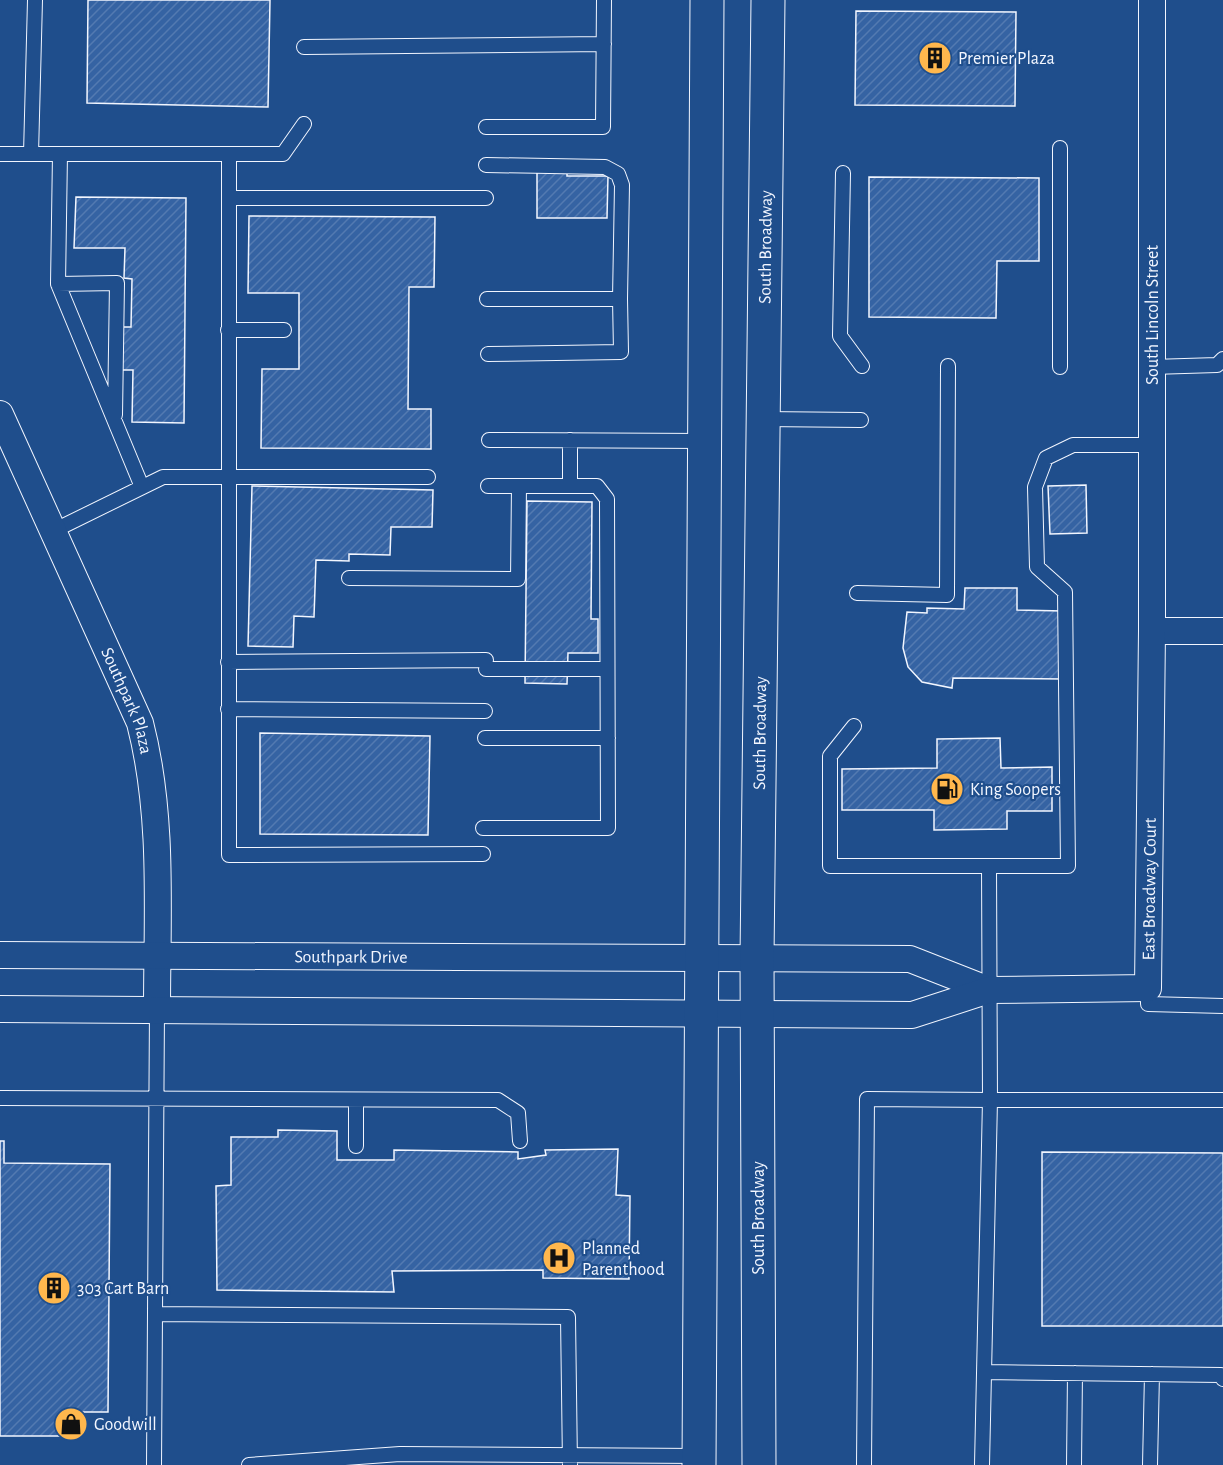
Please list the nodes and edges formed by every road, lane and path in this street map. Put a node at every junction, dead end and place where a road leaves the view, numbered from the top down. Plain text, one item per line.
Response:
1 (35, 0) edge
2 (604, 0) edge
3 (707, 0) edge
4 (768, 0) edge
5 (1152, 0) edge
6 (604, 44) junction
7 (304, 47) dead end
8 (304, 124) dead end
9 (486, 127) dead end
10 (1060, 148) dead end
11 (0, 154) edge
12 (31, 154) junction
13 (60, 154) junction
14 (229, 154) junction
15 (486, 165) dead end
16 (843, 173) dead end
17 (229, 198) junction
18 (486, 198) dead end
19 (58, 284) junction
20 (487, 299) dead end
21 (620, 299) junction
22 (228, 330) junction
23 (284, 330) dead end
24 (488, 354) dead end
25 (862, 366) dead end
26 (948, 366) dead end
27 (1060, 367) dead end
28 (1152, 367) junction
29 (1221, 367) edge
30 (0, 414) edge
31 (763, 419) junction
32 (861, 420) dead end
33 (115, 421) junction
34 (489, 440) dead end
35 (570, 440) junction
36 (705, 441) junction
37 (1152, 445) junction
38 (228, 477) junction
39 (428, 477) dead end
40 (488, 486) dead end
41 (519, 486) junction
42 (570, 486) junction
43 (142, 487) junction
44 (53, 531) junction
45 (349, 578) dead end
46 (857, 593) dead end
47 (1152, 631) junction
48 (1223, 631) edge
49 (228, 662) junction
50 (607, 669) junction
51 (228, 709) junction
52 (485, 711) dead end
53 (854, 726) dead end
54 (484, 738) dead end
55 (608, 738) junction
56 (483, 828) dead end
57 (483, 854) dead end
58 (989, 866) junction
59 (0, 956) edge
60 (157, 956) junction
61 (702, 958) junction
62 (757, 958) junction
63 (1148, 988) junction
64 (989, 990) junction
65 (1223, 1006) edge
66 (0, 1009) edge
67 (157, 1009) junction
68 (701, 1014) junction
69 (758, 1014) junction
70 (0, 1098) edge
71 (156, 1099) junction
72 (356, 1100) junction
73 (990, 1100) junction
74 (1223, 1100) edge
75 (520, 1141) dead end
76 (356, 1146) dead end
77 (155, 1314) junction
78 (984, 1372) junction
79 (1076, 1373) junction
80 (1152, 1374) junction
81 (1223, 1379) edge
82 (400, 1459) edge
83 (570, 1460) edge
84 (699, 1460) edge
85 (154, 1465) edge
86 (249, 1465) edge
87 (759, 1465) edge
88 (864, 1465) edge
89 (982, 1465) edge
90 (1074, 1465) edge
91 (1150, 1465) edge

1 - 12 lane
2 - 6 lane
3 - 36 main road
4 - 31 main road, South Broadway
5 - 28 street, South Lincoln Street
6 - 7 lane
6 - 9 lane
8 - 14 lane
10 - 27 lane
11 - 12 lane
12 - 13 lane
13 - 14 lane
13 - 19 lane
14 - 17 lane
15 - 21 lane
16 - 25 lane
17 - 18 lane
17 - 22 lane
19 - 33 lane
19 - 33 lane
20 - 21 lane
21 - 24 lane
22 - 23 lane
22 - 38 lane
26 - 46 lane
28 - 29 lane
28 - 37 street, South Lincoln Street
30 - 44 street, Southpark Plaza
31 - 32 lane
31 - 62 main road, South Broadway
33 - 43 lane
34 - 35 lane
35 - 36 lane
35 - 42 lane
36 - 61 main road
37 - 47 street, South Lincoln Street
37 - 58 lane
38 - 39 lane
38 - 43 lane
38 - 49 lane
40 - 41 lane
41 - 42 lane
41 - 45 lane
42 - 50 lane
43 - 44 lane
44 - 60 street, Southpark Plaza
47 - 48 street
47 - 63 street, East Broadway Court
49 - 50 lane
49 - 51 lane
50 - 55 lane
51 - 52 lane
51 - 57 lane
53 - 58 lane
54 - 55 lane
55 - 56 lane
58 - 64 lane
59 - 60 street, Southpark Drive
60 - 61 street, Southpark Drive
60 - 67 street, Southpark Plaza
61 - 62 street
61 - 68 main road
62 - 64 street
62 - 69 main road, South Broadway
63 - 64 street
63 - 65 lane
64 - 69 street
64 - 73 lane
66 - 67 street
67 - 68 street
67 - 71 lane
68 - 69 street
68 - 84 main road
69 - 87 main road, South Broadway
70 - 71 lane
71 - 72 lane
71 - 77 lane
72 - 75 lane
72 - 76 lane
73 - 74 lane
73 - 78 lane
73 - 88 lane
77 - 83 lane
77 - 85 lane
78 - 79 lane
78 - 89 lane
79 - 80 lane
79 - 90 lane
80 - 81 lane
80 - 91 lane
82 - 83 lane
82 - 86 lane
83 - 84 lane

